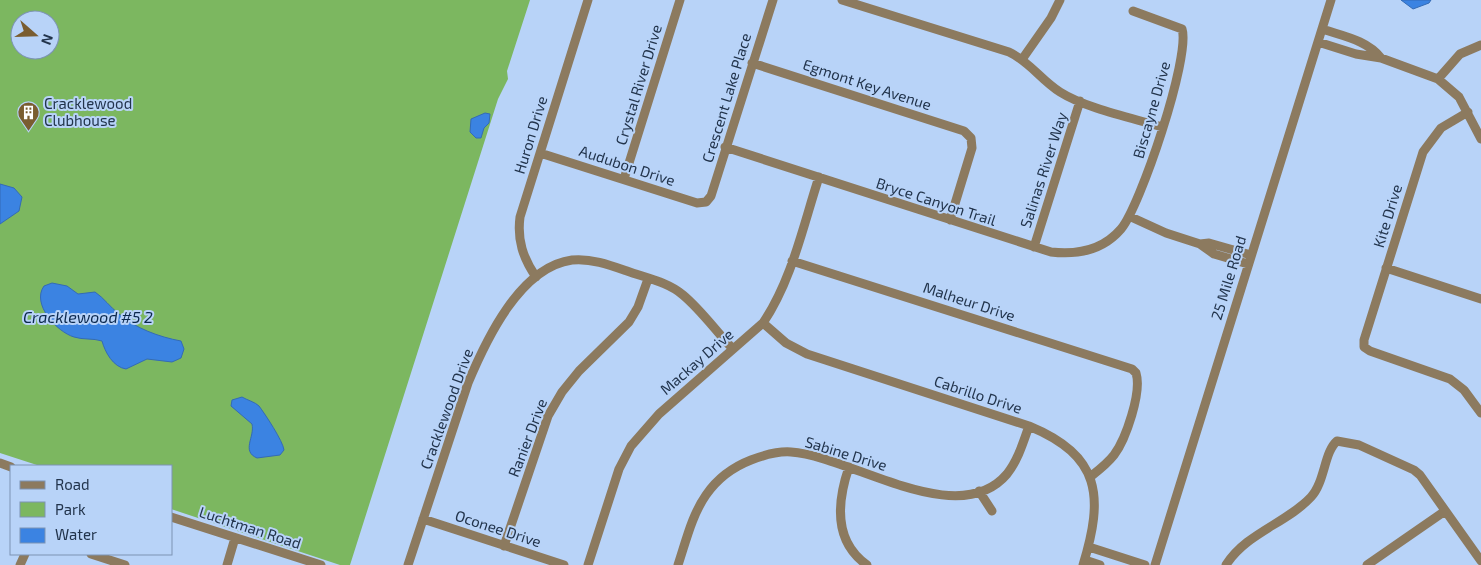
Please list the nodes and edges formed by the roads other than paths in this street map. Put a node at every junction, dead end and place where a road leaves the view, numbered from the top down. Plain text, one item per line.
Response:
1 (588, 0) edge
2 (680, 0) edge
3 (773, 0) edge
4 (842, 0) edge
5 (1060, 0) edge
6 (1331, 0) edge
7 (1133, 11) dead end
8 (1322, 29) junction
9 (1318, 42) junction
10 (1360, 42) junction
11 (1481, 45) edge
12 (1356, 54) junction
13 (1023, 58) junction
14 (1381, 58) junction
15 (752, 63) junction
16 (1438, 79) junction
17 (1080, 101) junction
18 (1468, 112) junction
19 (1162, 127) junction
20 (1481, 139) edge
21 (725, 147) junction
22 (540, 153) junction
23 (819, 177) junction
24 (624, 179) junction
25 (706, 202) joint
26 (1131, 217) junction
27 (950, 220) junction
28 (1200, 244) junction
29 (1034, 247) junction
30 (1251, 255) junction
31 (792, 260) junction
32 (1248, 264) junction
33 (1386, 268) junction
34 (536, 276) junction
35 (648, 279) junction
36 (1481, 299) edge
37 (763, 323) junction
38 (732, 348) junction
39 (1481, 413) edge
40 (1029, 426) junction
41 (850, 467) junction
42 (1090, 477) junction
43 (979, 491) junction
44 (992, 510) dead end
45 (1445, 511) junction
46 (172, 518) edge
47 (423, 519) junction
48 (235, 538) junction
49 (504, 546) junction
50 (1089, 548) junction
51 (94, 555) edge
52 (1481, 561) edge
53 (1084, 563) edge
54 (682, 564) edge
55 (126, 565) edge
56 (226, 565) edge
57 (321, 565) edge
58 (408, 565) edge
59 (564, 565) edge
60 (588, 565) edge
61 (867, 565) edge
62 (1100, 565) edge
63 (1145, 565) edge
64 (1155, 565) edge
65 (1226, 565) edge
66 (1367, 565) edge

1 - 22 street, Huron Drive
2 - 24 street, Crystal River Drive
3 - 15 street, Crescent Lake Place
4 - 13 street
5 - 13 street
6 - 8 street, 25 Mile Road
7 - 19 street, Biscayne Drive
8 - 9 street, 25 Mile Road
8 - 10 street
9 - 12 street
9 - 30 street, 25 Mile Road
10 - 12 street
10 - 14 street
11 - 16 street
12 - 14 street
13 - 17 street
14 - 16 street
15 - 21 street, Crescent Lake Place
15 - 27 street, Egmont Key Avenue
16 - 18 street
17 - 19 street
17 - 29 street, Salinas River Way
18 - 20 street
18 - 33 street, Kite Drive
19 - 26 street, Biscayne Drive
21 - 23 street, Bryce Canyon Trail
21 - 25 street, Crescent Lake Place
22 - 24 street, Audubon Drive
22 - 34 street, Huron Drive
23 - 27 street, Bryce Canyon Trail
23 - 31 street, Mackay Drive
24 - 25 street, Audubon Drive
26 - 28 street
26 - 29 street, Bryce Canyon Trail
27 - 29 street, Bryce Canyon Trail
28 - 30 street
28 - 32 street
30 - 32 street, 25 Mile Road
31 - 37 street, Mackay Drive
31 - 42 street, Malheur Drive
32 - 64 street, 25 Mile Road
33 - 36 street
33 - 39 street, Kite Drive
34 - 35 street, Cracklewood Drive
34 - 47 street, Cracklewood Drive
35 - 38 street, Cracklewood Drive
35 - 49 street, Ranier Drive
37 - 38 street, Mackay Drive
37 - 40 street, Cabrillo Drive
38 - 60 street, Mackay Drive
40 - 42 street, Cabrillo Drive
40 - 43 street, Sabine Drive
41 - 43 street, Sabine Drive
41 - 54 street, Sabine Drive
41 - 61 street
42 - 50 street, Cabrillo Drive
43 - 44 street
45 - 52 street
45 - 65 street
45 - 66 street
46 - 48 street, Luchtman Road
47 - 49 street, Oconee Drive
47 - 58 street, Cracklewood Drive
48 - 56 street
48 - 57 street, Luchtman Road
49 - 59 street, Oconee Drive
50 - 53 street, Cabrillo Drive
50 - 63 street
51 - 55 street
53 - 62 street

